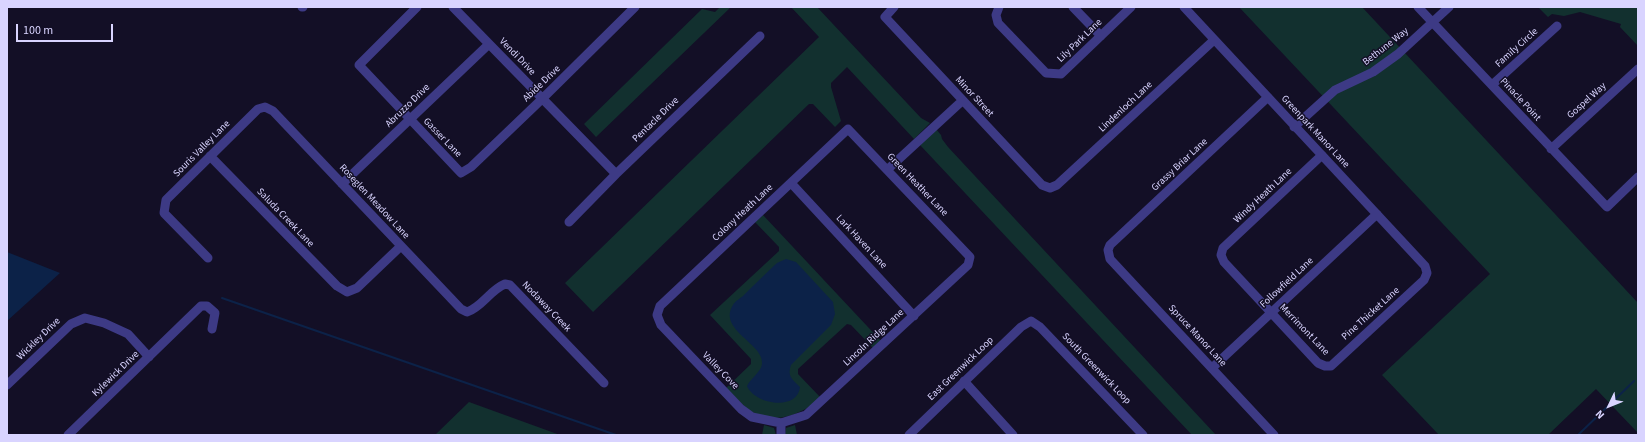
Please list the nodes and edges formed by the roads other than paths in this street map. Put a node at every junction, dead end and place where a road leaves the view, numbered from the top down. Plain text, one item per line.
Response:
1 (417, 7) edge
2 (453, 7) edge
3 (635, 7) edge
4 (894, 7) edge
5 (999, 7) edge
6 (1073, 7) edge
7 (1131, 7) edge
8 (1184, 7) edge
9 (1418, 7) edge
10 (1449, 7) edge
11 (1432, 23) junction
12 (1557, 26) dead end
13 (760, 36) dead end
14 (1101, 36) junction
15 (1214, 40) junction
16 (489, 44) junction
17 (1638, 70) edge
18 (1492, 86) junction
19 (1268, 97) junction
20 (542, 99) junction
21 (962, 101) junction
22 (265, 107) joint
23 (409, 120) junction
24 (1294, 127) junction
25 (848, 129) joint
26 (1551, 149) junction
27 (210, 156) junction
28 (1322, 156) junction
29 (887, 170) junction
30 (461, 174) joint
31 (616, 174) junction
32 (1638, 177) edge
33 (791, 183) junction
34 (342, 184) junction
35 (1050, 188) joint
36 (1377, 214) junction
37 (569, 222) dead end
38 (401, 246) junction
39 (1108, 250) joint
40 (1221, 255) joint
41 (970, 257) joint
42 (208, 258) dead end
43 (1428, 273) joint
44 (467, 312) joint
45 (1271, 313) junction
46 (657, 315) joint
47 (914, 316) junction
48 (1031, 321) joint
49 (212, 329) dead end
50 (149, 357) junction
51 (1324, 366) joint
52 (1212, 368) junction
53 (964, 381) junction
54 (604, 383) dead end
55 (7, 386) edge
56 (782, 423) junction
57 (68, 435) edge
58 (781, 435) edge
59 (909, 435) edge
60 (1013, 435) edge
61 (1143, 435) edge
62 (1274, 435) edge

1 - 23 street, Gasser Lane
2 - 16 street, Vendi Drive
3 - 20 street, Abide Drive
4 - 21 street, Minor Street
5 - 14 street, Lily Park Lane
6 - 14 street
7 - 14 street, Lily Park Lane
8 - 15 street, Greenpark Manor Lane
9 - 11 street, Pinacle Point
10 - 11 street, Bethune Way
11 - 18 street, Pinacle Point
11 - 24 street, Bethune Way
12 - 18 street, Family Circle
13 - 31 street, Pentacle Drive
15 - 19 street, Greenpark Manor Lane
15 - 35 street, Lindenloch Lane
16 - 20 street, Vendi Drive
16 - 23 street, Abruzzo Drive
17 - 26 street, Gospel Way
18 - 26 street, Pinacle Point
19 - 24 street, Greenpark Manor Lane
19 - 39 street, Grassy Briar Lane
20 - 30 street, Abide Drive
20 - 31 street, Vendi Drive
21 - 29 street
21 - 35 street, Minor Street
22 - 27 street, Souris Valley Lane
22 - 34 street, Roseglen Meadow Lane
23 - 30 street, Gasser Lane
23 - 34 street, Abruzzo Drive
24 - 28 street, Greenpark Manor Lane
25 - 29 street, Green Heather Lane
25 - 33 street, Colony Heath Lane
26 - 32 street, Pinacle Point
27 - 38 street, Saluda Creek Lane
27 - 42 street, Souris Valley Lane
28 - 36 street, Greenpark Manor Lane
28 - 40 street, Windy Heath Lane
29 - 41 street, Green Heather Lane
31 - 37 street, Pentacle Drive
33 - 46 street, Colony Heath Lane
33 - 47 street, Lark Haven Lane
34 - 38 street, Roseglen Meadow Lane
36 - 43 street, Greenpark Manor Lane
36 - 45 street, Followfield Lane
38 - 44 street, Roseglen Meadow Lane
39 - 52 street, Spruce Manor Lane
40 - 45 street, Merrimont Lane
41 - 47 street, Lincoln Ridge Lane
43 - 51 street, Pine Thicket Lane
44 - 54 street, Nodaway Creek
45 - 51 street, Merrimont Lane
45 - 52 street, Followfield Lane
46 - 56 street, Valley Cove
47 - 56 street, Lincoln Ridge Lane
48 - 53 street, East Greenwick Loop
48 - 61 street, South Greenwick Loop
49 - 50 street, Kylewick Drive
50 - 55 street, Wickley Drive
50 - 57 street, Kylewick Drive
52 - 62 street, Spruce Manor Lane
53 - 59 street, East Greenwick Loop
53 - 60 street
56 - 58 street

